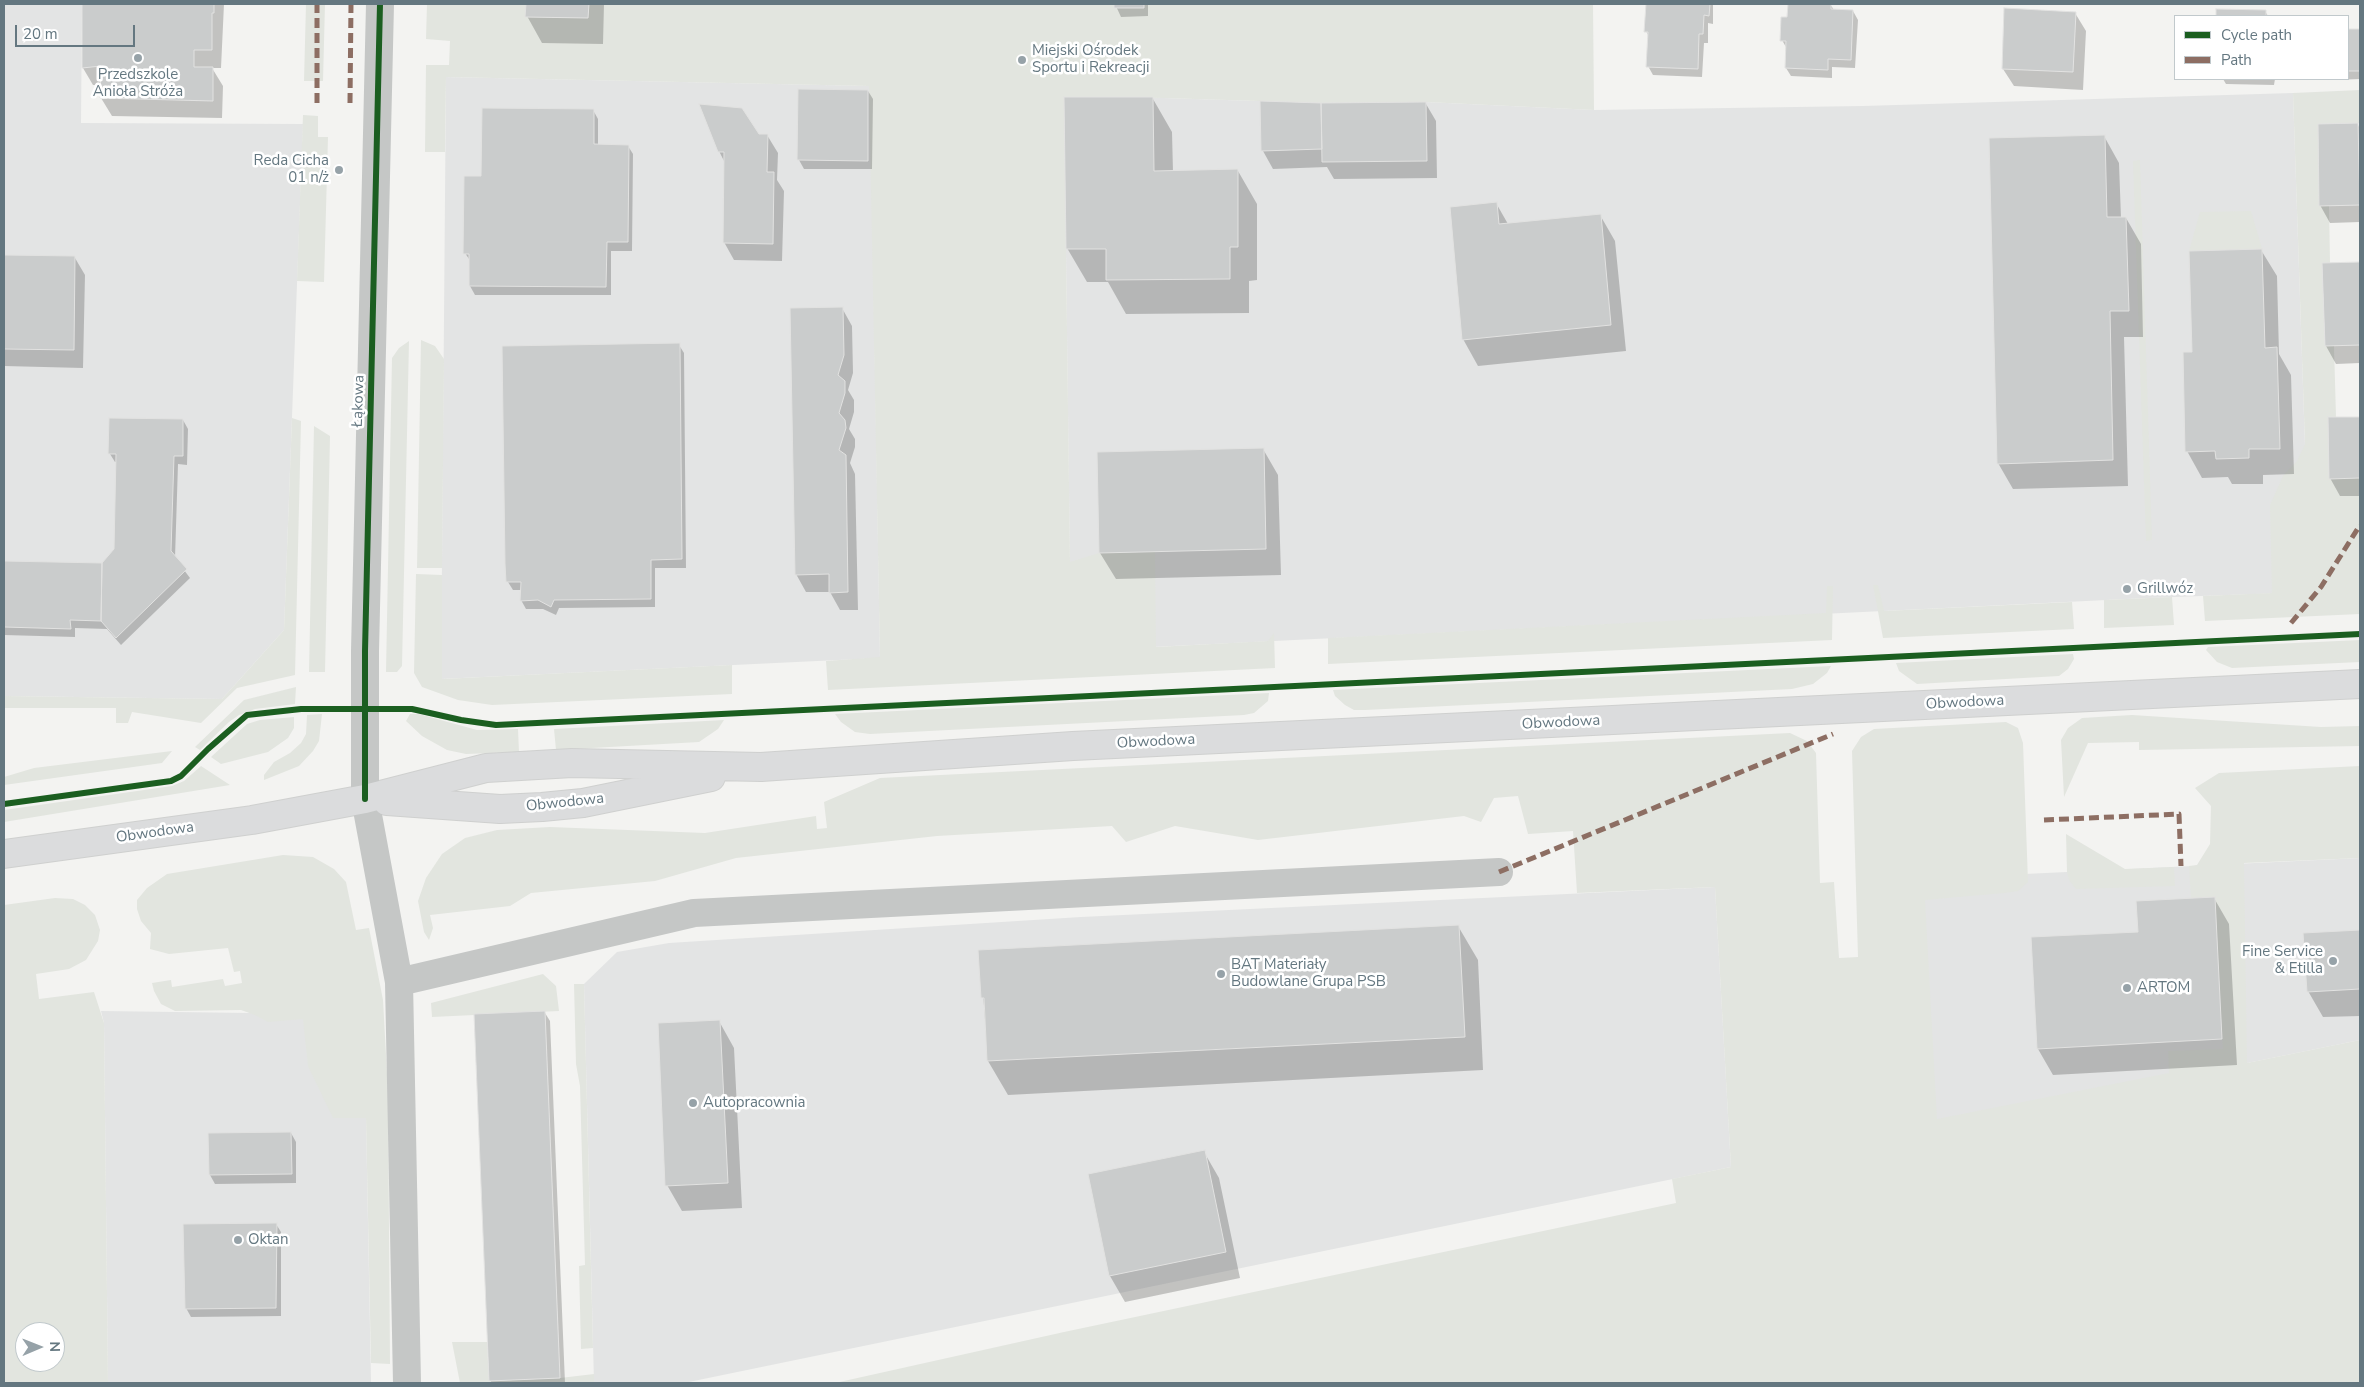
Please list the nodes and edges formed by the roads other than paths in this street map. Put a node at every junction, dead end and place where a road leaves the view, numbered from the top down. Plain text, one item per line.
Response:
1 (380, 4) edge
2 (2360, 684) edge
3 (761, 767) junction
4 (365, 799) junction
5 (4, 854) edge
6 (1499, 872) dead end
7 (399, 982) junction
8 (407, 1383) edge

1 - 4 street, Łąkowa
2 - 3 main road, Obwodowa
3 - 4 main road, Obwodowa
3 - 4 main road, Obwodowa
4 - 5 main road, Obwodowa
4 - 7 street, Łąkowa
6 - 7 street
7 - 8 street, Łąkowa

